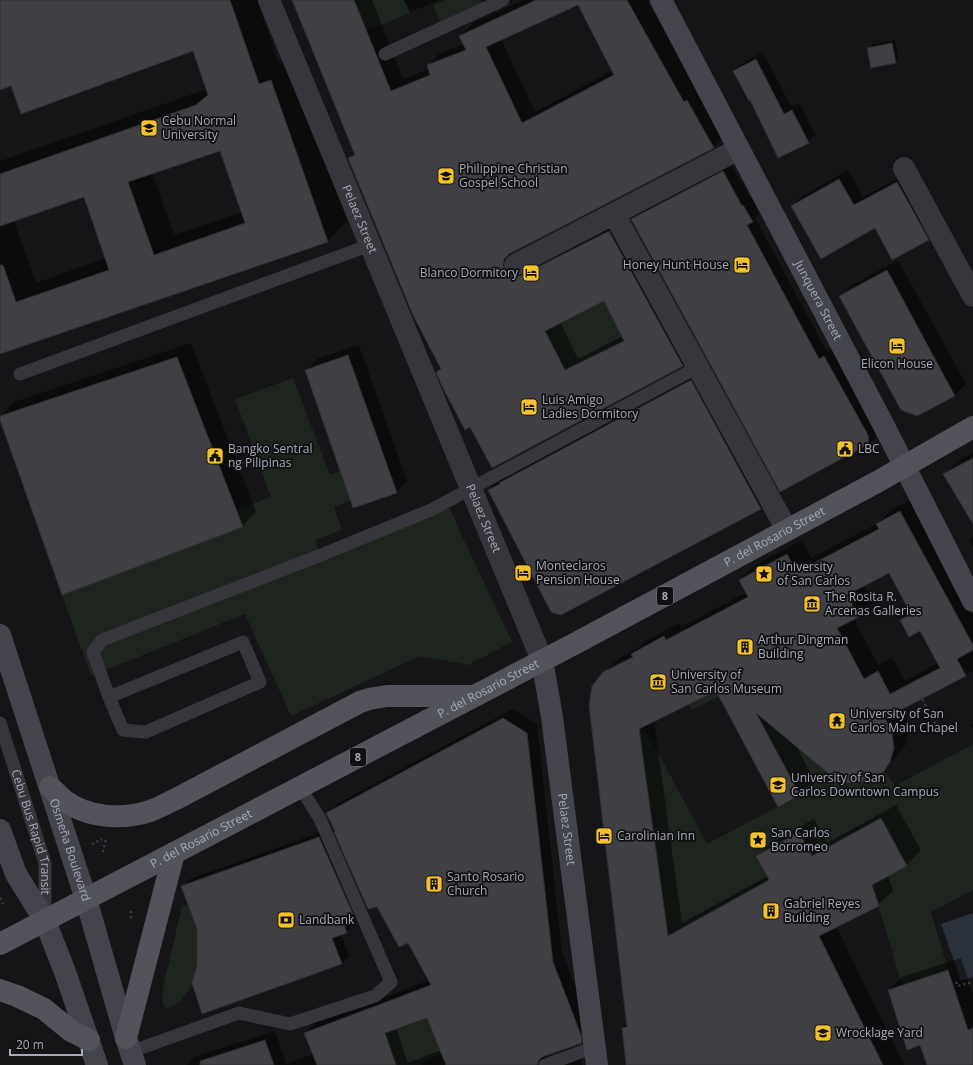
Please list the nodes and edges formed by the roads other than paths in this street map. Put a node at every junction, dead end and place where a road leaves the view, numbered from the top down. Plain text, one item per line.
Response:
1 (269, 0) edge
2 (503, 0) edge
3 (661, 0) edge
4 (385, 54) dead end
5 (739, 149) junction
6 (904, 168) dead end
7 (614, 214) junction
8 (370, 245) junction
9 (515, 264) dead end
10 (973, 296) edge
11 (698, 367) junction
12 (20, 374) dead end
13 (973, 427) edge
14 (905, 467) junction
15 (471, 489) junction
16 (787, 530) junction
17 (973, 601) edge
18 (0, 635) edge
19 (542, 660) junction
20 (475, 696) junction
21 (109, 697) junction
22 (0, 722) edge
23 (50, 787) junction
24 (300, 787) junction
25 (0, 830) edge
26 (174, 853) junction
27 (86, 899) junction
28 (44, 921) junction
29 (0, 944) edge
30 (0, 990) edge
31 (89, 1040) junction
32 (131, 1052) edge
33 (596, 1056) edge
34 (97, 1065) edge
35 (545, 1065) edge

1 - 8 street, Pelaez Street
2 - 4 lane
3 - 5 street, Junquera Street
5 - 7 street
5 - 14 street, Junquera Street
6 - 10 street
7 - 9 street
7 - 11 street
8 - 12 lane
8 - 15 street, Pelaez Street
11 - 15 lane
11 - 16 street
13 - 14 main road, P. del Rosario Street / 8
14 - 16 main road, P. del Rosario Street / 8
14 - 17 street, Junquera Street
15 - 19 street, Pelaez Street
15 - 21 lane
16 - 19 main road, P. del Rosario Street / 8
18 - 23 street, Osmeña Boulevard
19 - 20 main road, P. del Rosario Street / 8
19 - 33 street, Pelaez Street
20 - 23 main road
20 - 24 main road, P. del Rosario Street / 8
21 - 21 lane
22 - 28 lane, Cebu Bus Rapid Transit
23 - 27 street, Osmeña Boulevard
24 - 26 main road, P. del Rosario Street / 8
24 - 32 lane
25 - 28 street
26 - 27 main road, P. del Rosario Street / 8
26 - 32 main road
27 - 28 main road, P. del Rosario Street / 8
27 - 32 street, Osmeña Boulevard
28 - 29 main road, P. del Rosario Street / 8
28 - 31 street
30 - 31 main road
31 - 34 street
33 - 35 lane

